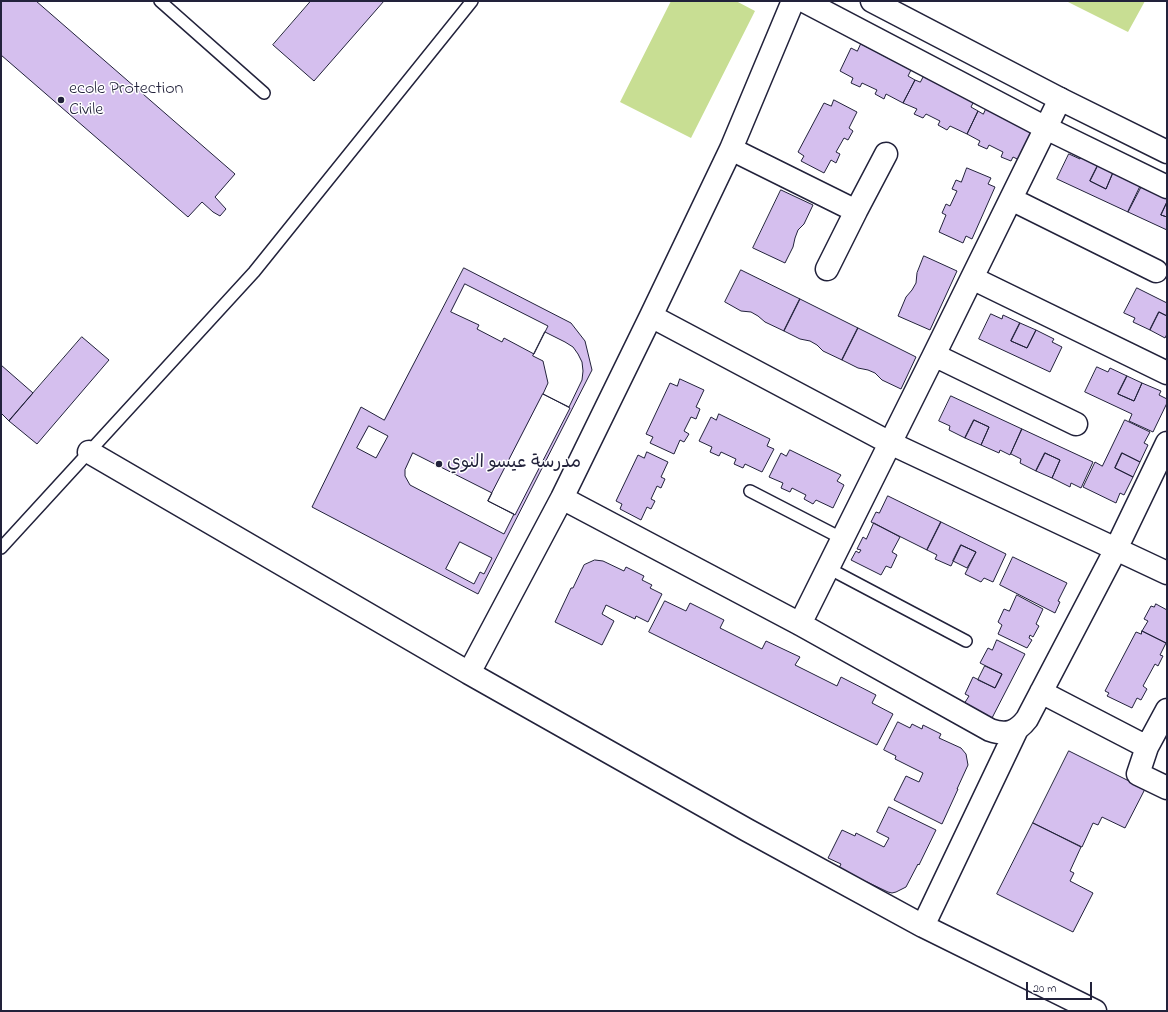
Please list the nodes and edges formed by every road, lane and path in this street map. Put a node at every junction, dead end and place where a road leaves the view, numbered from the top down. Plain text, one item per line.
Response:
1 (160, 1) edge
2 (472, 1) edge
3 (793, 1) edge
4 (804, 1) edge
5 (872, 1) edge
6 (264, 93) dead end
7 (1060, 99) junction
8 (1046, 128) junction
9 (731, 149) junction
10 (1167, 152) edge
11 (886, 154) dead end
12 (1167, 187) edge
13 (1011, 199) junction
14 (856, 211) junction
15 (827, 269) dead end
16 (1156, 271) dead end
17 (972, 278) junction
18 (651, 316) junction
19 (934, 355) junction
20 (1167, 373) edge
21 (1076, 424) dead end
22 (890, 443) junction
23 (1167, 443) edge
24 (88, 452) junction
25 (750, 491) dead end
26 (562, 498) junction
27 (843, 539) junction
28 (1, 548) edge
29 (1116, 549) junction
30 (828, 568) junction
31 (1167, 573) edge
32 (800, 624) junction
33 (966, 642) dead end
34 (469, 673) junction
35 (1041, 692) junction
36 (1167, 710) edge
37 (1017, 729) junction
38 (1147, 747) junction
39 (1167, 788) edge
40 (923, 926) junction
41 (1095, 1011) edge

1 - 6 lane
2 - 24 lane
3 - 9 street
4 - 8 street
5 - 7 street
7 - 8 street
7 - 10 street
8 - 12 street
8 - 13 street
9 - 14 street
9 - 18 street
11 - 14 street
13 - 16 street
13 - 17 street
14 - 15 street
17 - 19 street
17 - 20 street
18 - 22 street
18 - 26 street
19 - 21 street
19 - 22 street
22 - 27 street
22 - 29 street
23 - 29 street
24 - 28 lane
24 - 34 street
25 - 27 lane
26 - 32 street
26 - 34 street
27 - 30 street
29 - 31 street
29 - 35 street
30 - 32 street
30 - 33 lane
32 - 37 street
34 - 40 street
35 - 37 street
35 - 38 street
36 - 38 street
37 - 40 street
38 - 39 street
40 - 41 street

